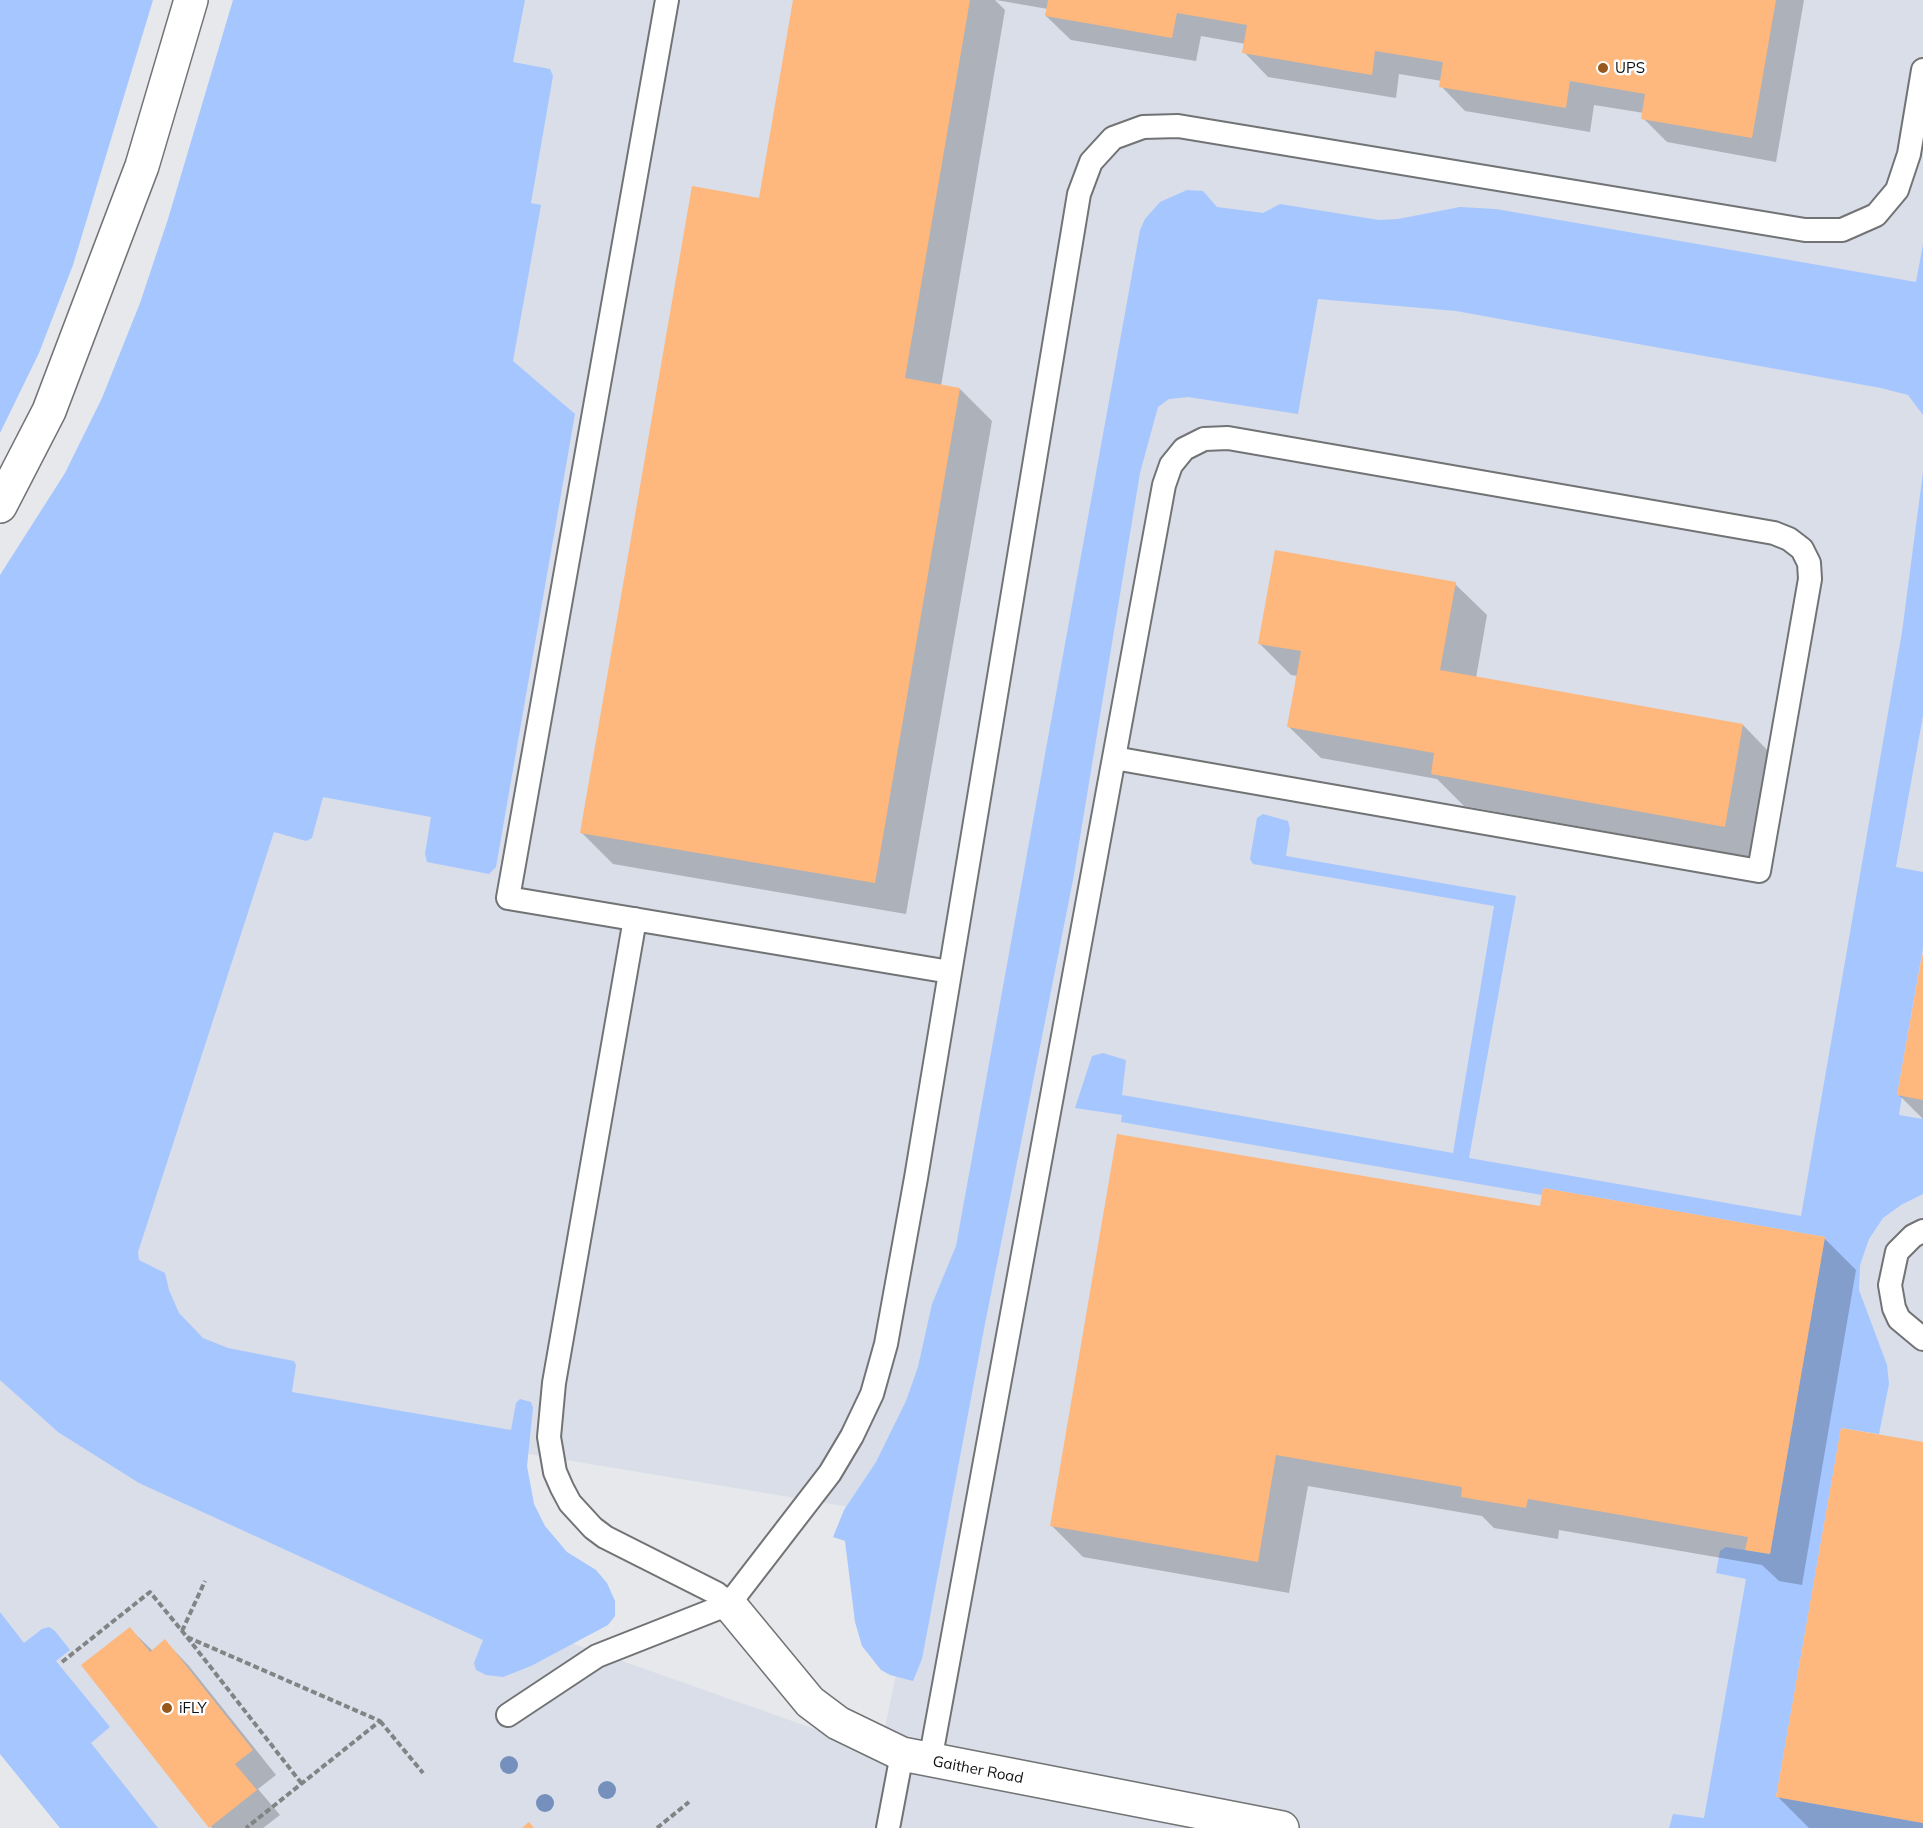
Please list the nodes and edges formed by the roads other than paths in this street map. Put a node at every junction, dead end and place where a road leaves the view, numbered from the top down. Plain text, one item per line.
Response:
1 (191, 0) edge
2 (667, 0) edge
3 (1923, 70) edge
4 (0, 506) edge
5 (1114, 758) junction
6 (634, 919) junction
7 (950, 972) junction
8 (1923, 1231) edge
9 (1923, 1339) edge
10 (729, 1604) junction
11 (507, 1714) dead end
12 (916, 1758) junction
13 (888, 1828) edge
14 (1282, 1828) edge

1 - 4 main road
2 - 6 lane
3 - 7 lane
5 - 5 lane
5 - 12 lane
6 - 7 lane
6 - 10 lane
7 - 10 lane
8 - 9 lane
10 - 11 lane
10 - 12 main road, Gaither Road
12 - 13 lane
12 - 14 main road, Gaither Road

